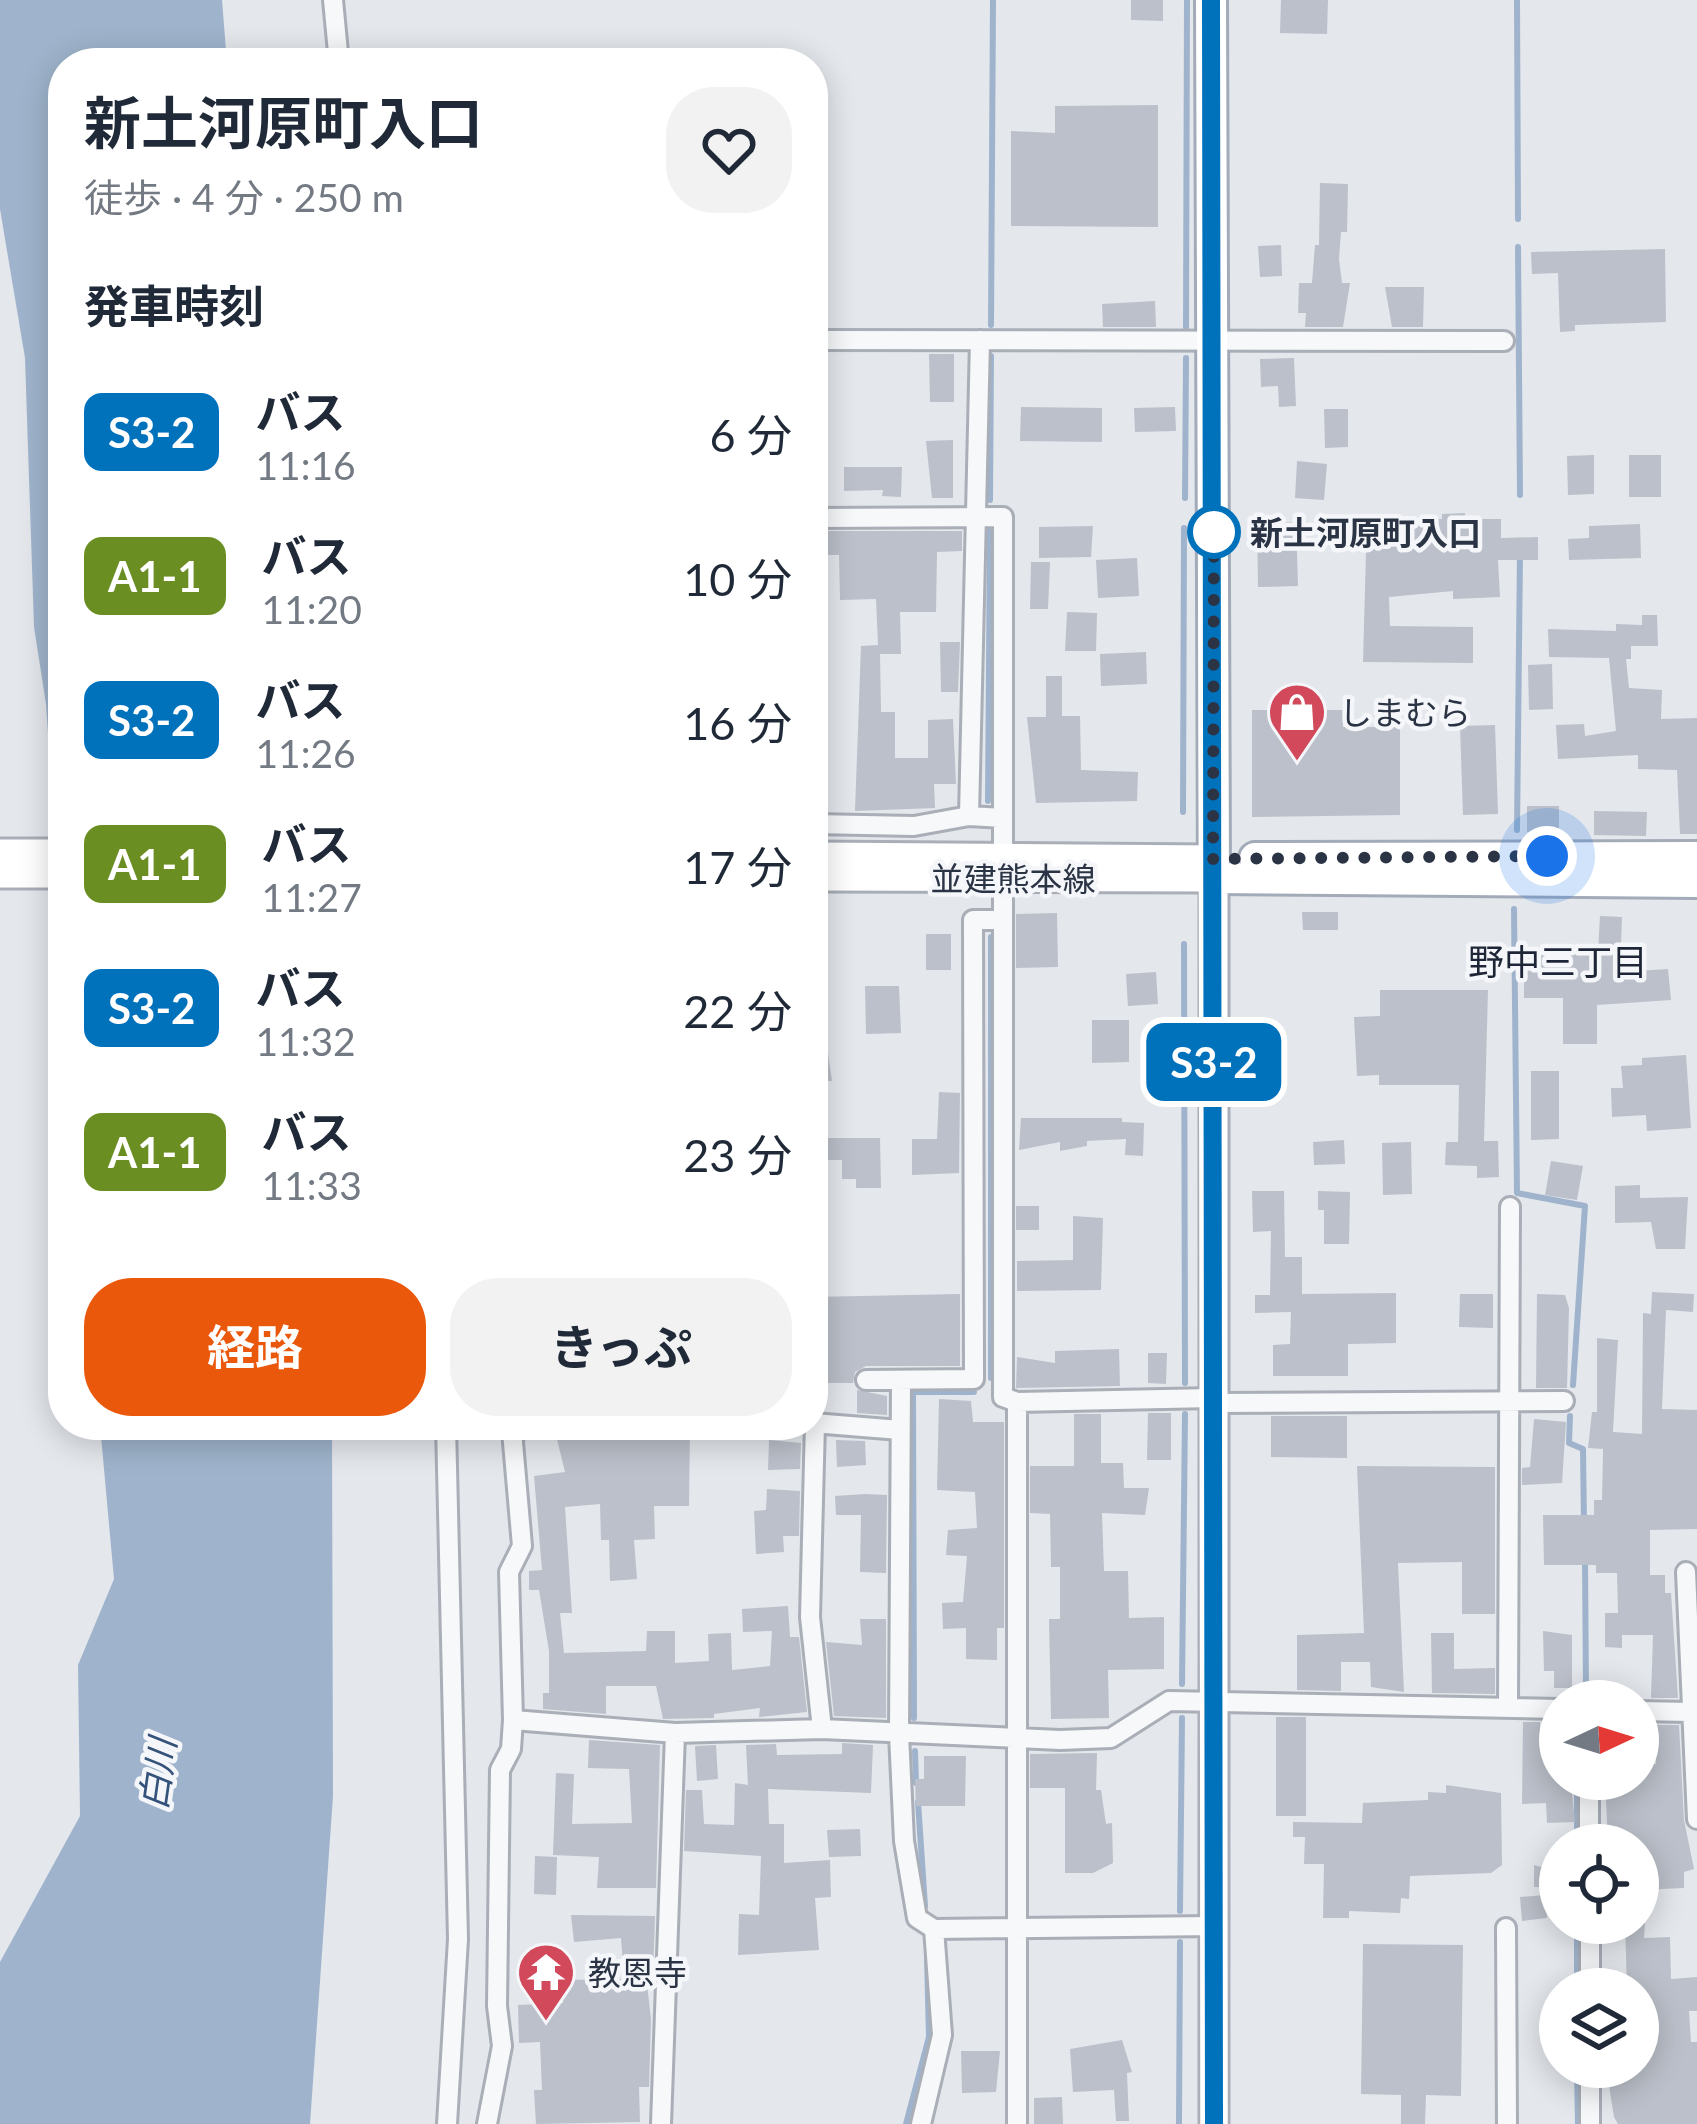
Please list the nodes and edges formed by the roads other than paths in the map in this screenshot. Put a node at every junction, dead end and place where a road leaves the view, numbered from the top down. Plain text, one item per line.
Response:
1 (334, 0) edge
2 (1211, 0) edge
3 (338, 48) edge
4 (828, 340) edge
5 (980, 340) junction
6 (1504, 341) dead end
7 (1216, 342) junction
8 (979, 514) junction
9 (828, 518) edge
10 (968, 816) junction
11 (1003, 818) junction
12 (828, 824) edge
13 (0, 853) edge
14 (48, 853) edge
15 (1697, 857) edge
16 (828, 858) edge
17 (918, 867) junction
18 (1214, 868) junction
19 (1003, 869) junction
20 (0, 874) edge
21 (48, 874) edge
22 (828, 876) edge
23 (1697, 882) edge
24 (1003, 920) junction
25 (1510, 1207) dead end
26 (974, 1379) junction
27 (866, 1380) dead end
28 (901, 1380) junction
29 (1010, 1399) junction
30 (1213, 1401) junction
31 (1564, 1401) dead end
32 (1510, 1402) junction
33 (828, 1424) edge
34 (901, 1430) junction
35 (446, 1440) edge
36 (512, 1440) edge
37 (814, 1440) edge
38 (1686, 1572) dead end
39 (1212, 1700) junction
40 (1508, 1708) junction
41 (1539, 1709) edge
42 (1659, 1711) edge
43 (1690, 1712) junction
44 (513, 1720) junction
45 (822, 1729) junction
46 (675, 1733) junction
47 (899, 1734) junction
48 (1016, 1740) junction
49 (1697, 1819) edge
50 (1215, 1926) junction
51 (1018, 1928) junction
52 (1506, 1928) dead end
53 (934, 1929) junction
54 (1590, 2088) edge
55 (447, 2124) edge
56 (487, 2124) edge
57 (661, 2124) edge
58 (921, 2124) edge
59 (1017, 2124) edge
60 (1214, 2124) edge
61 (1507, 2124) edge
62 (1590, 2124) edge

1 - 3 street
2 - 7 main road
4 - 5 street
5 - 7 street
5 - 8 street
6 - 7 street
7 - 18 main road
8 - 9 street
8 - 10 street
8 - 11 street
10 - 11 street
10 - 12 street
11 - 19 street
13 - 14 street
15 - 18 main road
16 - 17 street, 並建熊本線
17 - 19 street, 並建熊本線
17 - 22 street, 並建熊本線
18 - 19 street, 並建熊本線
18 - 23 main road
18 - 30 street
19 - 24 street
20 - 21 street
24 - 26 street
24 - 29 street
25 - 32 street
26 - 28 street
26 - 29 street
27 - 28 street
28 - 34 street
29 - 30 street
29 - 48 street
30 - 32 street
30 - 39 street
31 - 32 street
32 - 40 street
33 - 34 street
34 - 47 street
35 - 55 street
36 - 44 street
37 - 45 street
38 - 43 street
39 - 40 street
39 - 48 street
39 - 50 street
40 - 41 street
42 - 43 street
43 - 49 street
44 - 46 street
44 - 56 street
45 - 46 street
45 - 47 street
46 - 57 street
47 - 48 street
47 - 53 street
48 - 51 street
50 - 51 street
50 - 60 street
51 - 53 street
51 - 59 street
52 - 61 street
53 - 58 street
54 - 62 street

